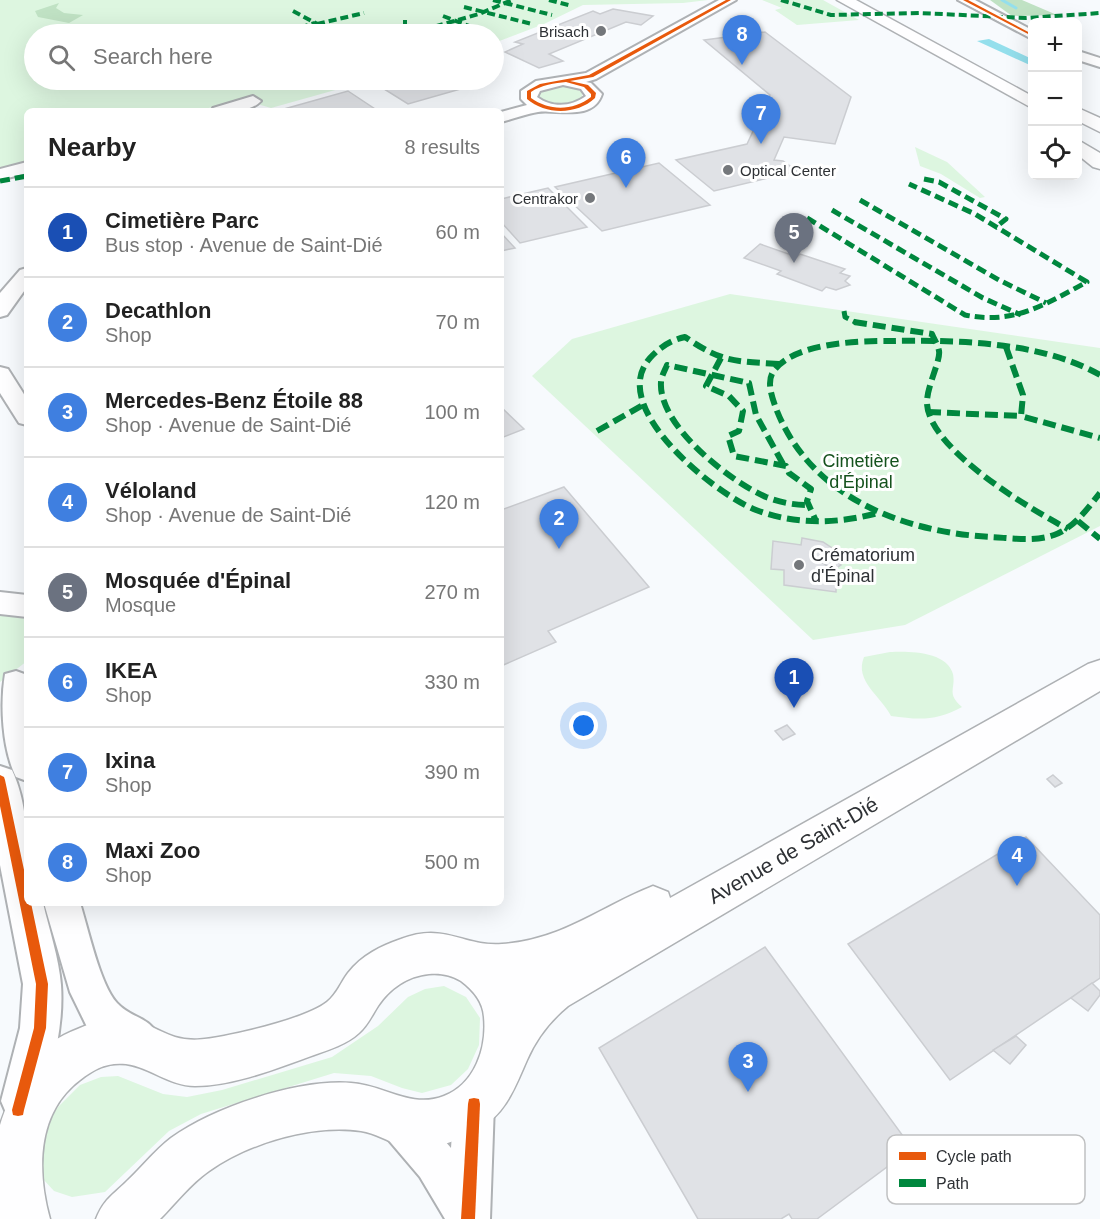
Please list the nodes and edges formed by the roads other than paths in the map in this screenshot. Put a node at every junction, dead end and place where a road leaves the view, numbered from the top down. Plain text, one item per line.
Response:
1 (729, 0) edge
2 (844, 0) edge
3 (867, 0) edge
4 (965, 0) edge
5 (1028, 33) edge
6 (947, 57) junction
7 (1082, 57) edge
8 (1100, 63) edge
9 (589, 81) junction
10 (1028, 88) edge
11 (253, 101) dead end
12 (1028, 101) edge
13 (536, 102) junction
14 (229, 108) edge
15 (1082, 110) edge
16 (504, 111) edge
17 (1028, 112) edge
18 (504, 116) edge
19 (1082, 117) edge
20 (1100, 118) edge
21 (1100, 126) edge
22 (1082, 130) edge
23 (1100, 139) edge
24 (1082, 150) edge
25 (1100, 163) edge
26 (24, 168) edge
27 (0, 175) edge
28 (24, 278) edge
29 (0, 311) edge
30 (0, 374) edge
31 (24, 413) edge
32 (1100, 650) edge
33 (1100, 674) edge
34 (14, 682) edge
35 (24, 756) edge
36 (0, 780) edge
37 (5, 838) edge
38 (63, 906) edge
39 (476, 966) junction
40 (147, 1045) junction
41 (507, 1049) junction
42 (474, 1104) junction
43 (18, 1110) junction
44 (401, 1122) junction
45 (2, 1179) edge
46 (467, 1217) edge
47 (25, 1219) edge
48 (121, 1219) edge

1 - 9 street
2 - 6 main road
3 - 10 main road
4 - 5 street
6 - 12 main road
6 - 17 main road
7 - 8 street
9 - 13 street
9 - 13 street
11 - 14 street
13 - 16 street
13 - 18 street
15 - 20 main road
19 - 21 main road
22 - 23 main road
24 - 25 main road
26 - 27 street
28 - 29 street
30 - 31 street
32 - 39 main road, Avenue de Saint-Dié
33 - 41 main road, Avenue de Saint-Dié
34 - 35 street
36 - 37 street
37 - 43 street
38 - 40 street
39 - 40 main road
39 - 41 main road
40 - 43 main road
41 - 42 main road
42 - 44 main road
42 - 46 street
43 - 45 main road
44 - 46 street
44 - 48 main road
45 - 47 main road

